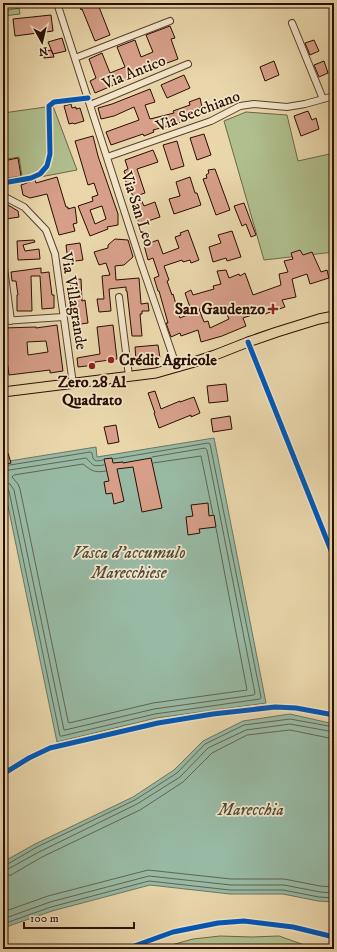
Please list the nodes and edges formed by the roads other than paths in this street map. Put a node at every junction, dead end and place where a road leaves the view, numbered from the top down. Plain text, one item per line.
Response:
1 (58, 3) edge
2 (170, 21) dead end
3 (292, 23) dead end
4 (75, 58) junction
5 (188, 64) dead end
6 (334, 96) edge
7 (323, 99) junction
8 (90, 104) junction
9 (107, 158) junction
10 (3, 196) edge
11 (4, 268) edge
12 (119, 298) dead end
13 (63, 316) junction
14 (334, 316) edge
15 (3, 321) edge
16 (11, 321) junction
17 (177, 368) junction
18 (129, 376) junction
19 (73, 384) junction
20 (3, 392) edge

1 - 4 street, Via San Leo
2 - 4 street
3 - 7 street
4 - 8 street, Via San Leo
5 - 8 street, Via Antico
6 - 7 street, Via Secchiano
7 - 9 street, Via Secchiano
8 - 9 street, Via San Leo
9 - 17 street, Via San Leo
10 - 13 street, Via Villagrande
11 - 16 street
12 - 18 street
13 - 16 street
13 - 19 street, Via Villagrande
14 - 17 main road
15 - 16 street
17 - 18 main road
18 - 19 main road
19 - 20 main road

